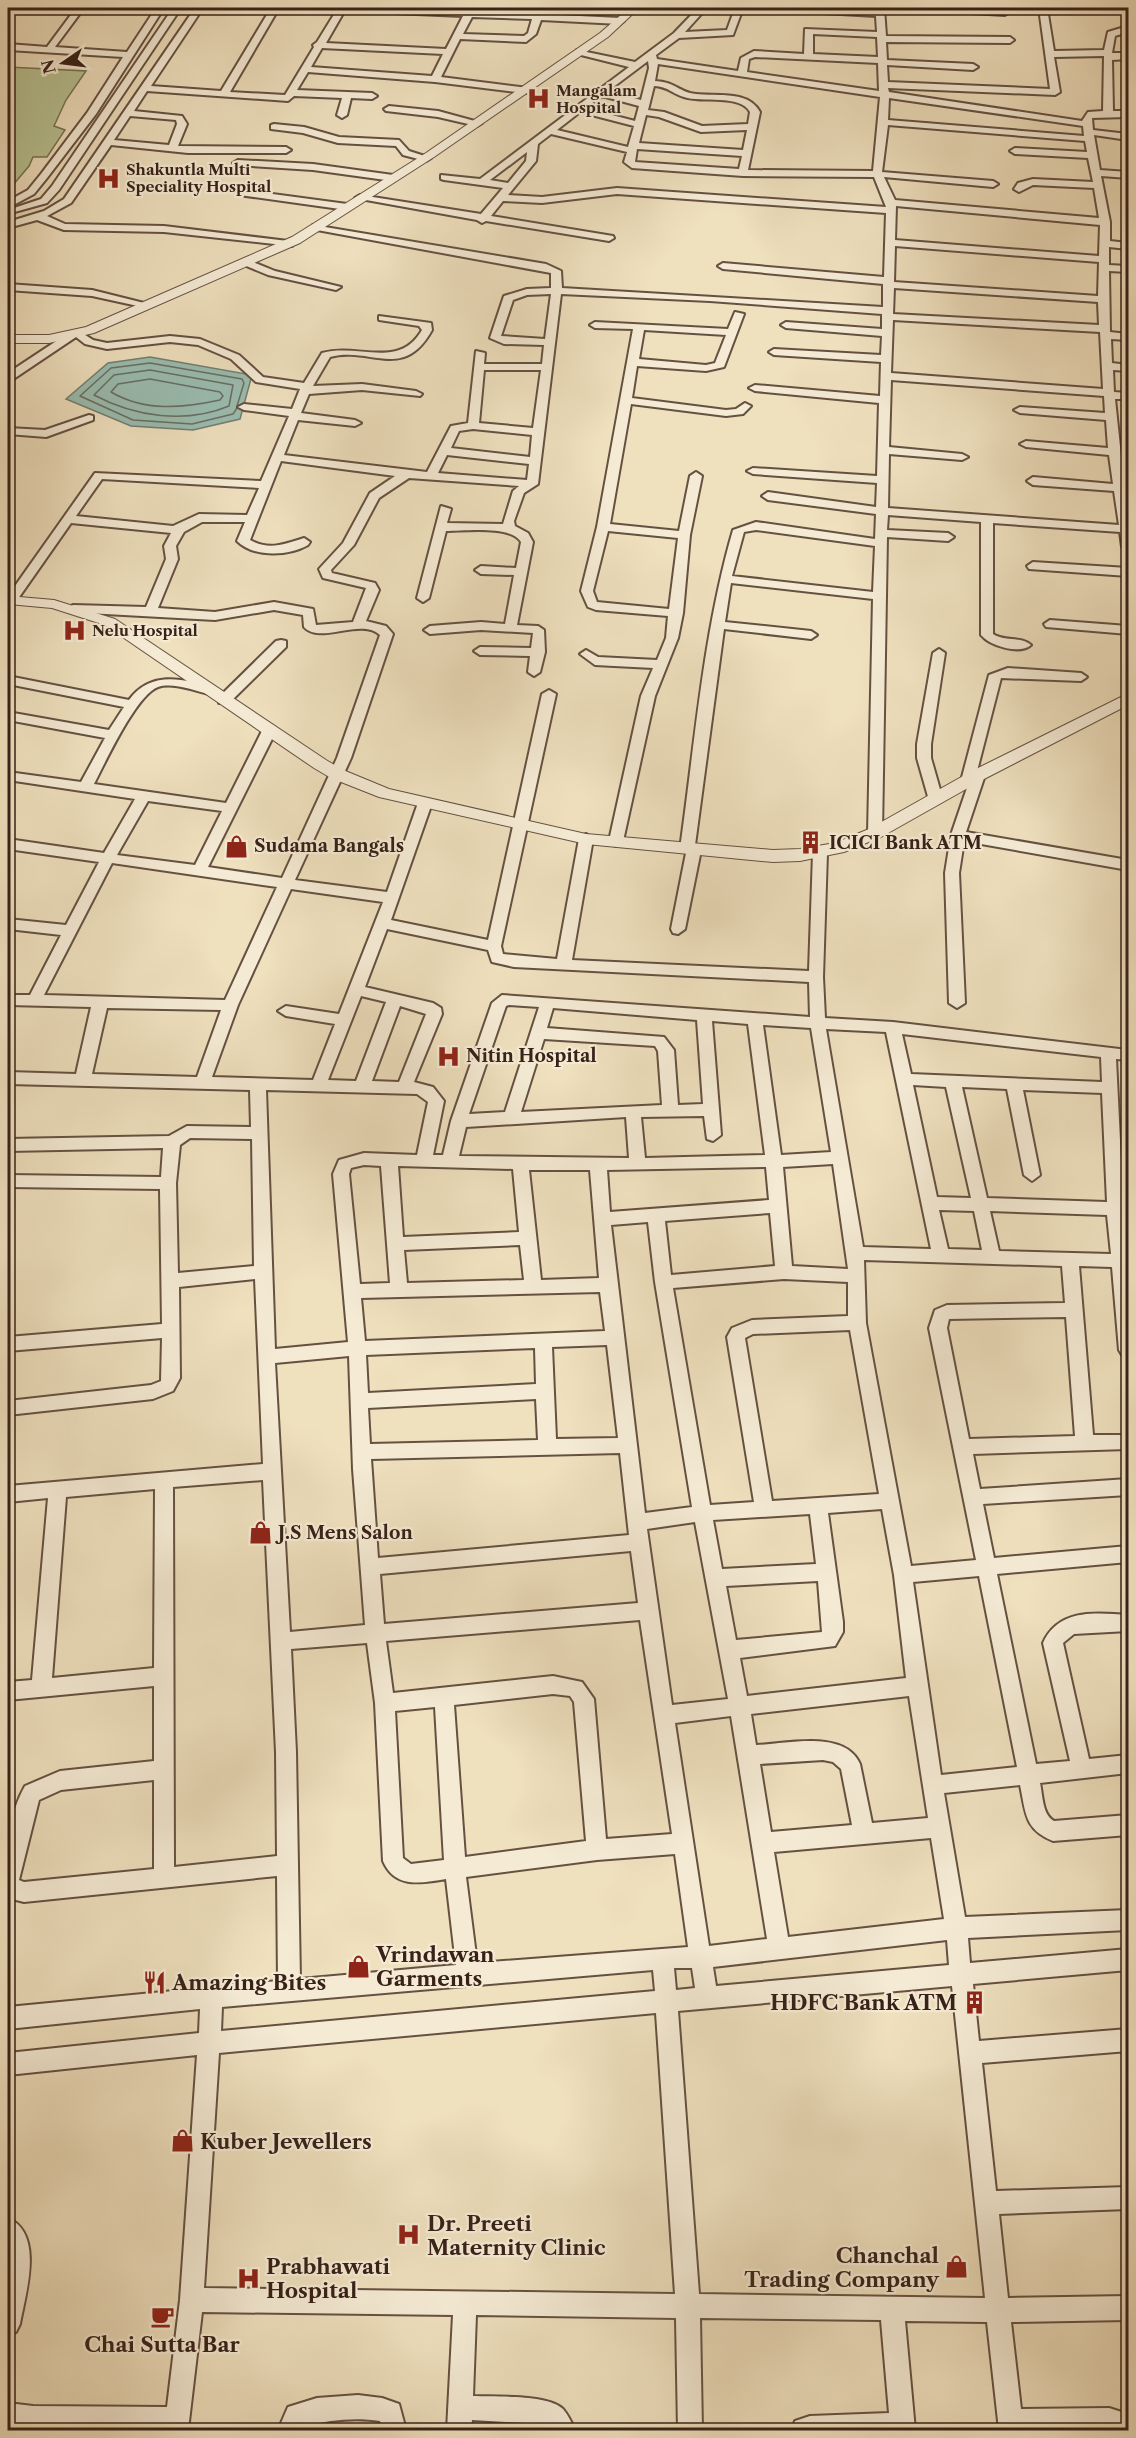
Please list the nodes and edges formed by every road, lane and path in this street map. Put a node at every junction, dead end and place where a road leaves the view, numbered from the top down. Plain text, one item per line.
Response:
1 (80, 8) edge
2 (160, 8) edge
3 (177, 8) edge
4 (199, 8) edge
5 (275, 8) edge
6 (344, 8) edge
7 (634, 8) edge
8 (702, 8) edge
9 (728, 8) edge
10 (740, 8) edge
11 (937, 8) edge
12 (1043, 8) edge
13 (808, 9) edge
14 (471, 11) edge
15 (880, 11) edge
16 (1005, 12) dead end
17 (537, 18) junction
18 (620, 21) junction
19 (925, 29) dead end
20 (1128, 29) edge
21 (976, 30) dead end
22 (808, 31) junction
23 (883, 32) junction
24 (677, 35) junction
25 (459, 36) junction
26 (1010, 40) dead end
27 (317, 45) junction
28 (8, 47) edge
29 (49, 50) junction
30 (451, 52) junction
31 (580, 52) junction
32 (1048, 54) junction
33 (129, 55) junction
34 (809, 55) junction
35 (1108, 55) junction
36 (1128, 56) edge
37 (653, 58) junction
38 (881, 61) junction
39 (634, 65) junction
40 (973, 67) dead end
41 (306, 69) junction
42 (742, 75) junction
43 (435, 79) junction
44 (649, 82) junction
45 (144, 88) junction
46 (525, 90) junction
47 (883, 90) junction
48 (599, 92) junction
49 (292, 93) junction
50 (224, 94) junction
51 (347, 95) junction
52 (372, 96) dead end
53 (1057, 106) junction
54 (643, 108) junction
55 (389, 109) dead end
56 (578, 109) junction
57 (127, 113) junction
58 (1108, 114) junction
59 (1128, 114) edge
60 (342, 115) dead end
61 (477, 123) junction
62 (883, 123) junction
63 (639, 125) junction
64 (274, 127) dead end
65 (752, 127) junction
66 (551, 131) junction
67 (1089, 135) junction
68 (1128, 137) edge
69 (107, 142) junction
70 (533, 143) junction
71 (1128, 147) edge
72 (172, 149) junction
73 (634, 149) junction
74 (286, 150) dead end
75 (1015, 151) dead end
76 (747, 153) junction
77 (1093, 155) junction
78 (426, 158) junction
79 (238, 163) dead end
80 (1096, 173) junction
81 (877, 174) junction
82 (1128, 175) edge
83 (444, 177) dead end
84 (393, 178) junction
85 (482, 182) junction
86 (747, 184) junction
87 (993, 184) dead end
88 (1099, 185) junction
89 (510, 186) junction
90 (1019, 189) dead end
91 (242, 193) dead end
92 (24, 198) junction
93 (360, 198) junction
94 (500, 198) junction
95 (41, 202) junction
96 (8, 205) edge
97 (60, 206) junction
98 (348, 207) junction
99 (891, 207) junction
100 (8, 213) edge
101 (37, 216) junction
102 (482, 220) junction
103 (1106, 222) junction
104 (8, 225) edge
105 (317, 227) junction
106 (609, 238) dead end
107 (890, 243) junction
108 (288, 244) junction
109 (1105, 244) junction
110 (1128, 246) edge
111 (248, 262) junction
112 (1104, 263) junction
113 (723, 266) dead end
114 (1128, 270) edge
115 (889, 283) junction
116 (8, 287) edge
117 (336, 287) dead end
118 (556, 292) junction
119 (1103, 299) junction
120 (147, 305) junction
121 (739, 314) dead end
122 (888, 314) junction
123 (383, 318) dead end
124 (595, 325) dead end
125 (639, 326) junction
126 (786, 326) dead end
127 (732, 332) junction
128 (1106, 332) junction
129 (887, 333) junction
130 (75, 335) junction
131 (1128, 337) edge
132 (8, 339) edge
133 (549, 342) junction
134 (774, 352) dead end
135 (480, 353) dead end
136 (886, 359) junction
137 (632, 362) junction
138 (1108, 366) junction
139 (479, 367) junction
140 (547, 367) junction
141 (1128, 368) edge
142 (887, 376) junction
143 (8, 378) edge
144 (755, 388) dead end
145 (307, 389) junction
146 (416, 394) dead end
147 (1109, 394) junction
148 (1128, 396) edge
149 (625, 400) junction
150 (885, 400) junction
151 (745, 405) dead end
152 (244, 407) dead end
153 (1020, 410) dead end
154 (296, 415) junction
155 (1112, 417) junction
156 (89, 418) dead end
157 (355, 423) dead end
158 (474, 426) junction
159 (8, 431) edge
160 (539, 432) junction
161 (1026, 444) dead end
162 (1128, 447) edge
163 (1115, 449) junction
164 (883, 450) junction
165 (442, 451) junction
166 (277, 456) junction
167 (962, 457) dead end
168 (534, 461) junction
169 (753, 471) dead end
170 (407, 474) junction
171 (431, 476) junction
172 (696, 476) dead end
173 (882, 480) junction
174 (1033, 482) dead end
175 (264, 484) junction
176 (532, 484) junction
177 (1124, 488) edge
178 (768, 496) dead end
179 (445, 509) dead end
180 (881, 511) junction
181 (987, 518) junction
182 (67, 519) junction
183 (250, 519) junction
184 (441, 527) junction
185 (603, 527) junction
186 (510, 528) junction
187 (179, 529) junction
188 (1125, 529) junction
189 (684, 535) junction
190 (948, 537) dead end
191 (880, 538) junction
192 (304, 542) dead end
193 (1128, 546) edge
194 (1032, 566) dead end
195 (481, 570) dead end
196 (521, 572) junction
197 (1128, 572) edge
198 (725, 579) junction
199 (879, 596) junction
200 (423, 598) dead end
201 (9, 600) edge
202 (73, 609) junction
203 (151, 610) junction
204 (677, 613) junction
205 (1050, 624) dead end
206 (358, 625) junction
207 (718, 625) junction
208 (510, 628) junction
209 (430, 630) dead end
210 (1128, 630) edge
211 (811, 635) dead end
212 (281, 644) dead end
213 (1025, 645) dead end
214 (480, 651) dead end
215 (538, 652) junction
216 (939, 653) dead end
217 (586, 654) dead end
218 (661, 664) junction
219 (534, 672) dead end
220 (1081, 677) dead end
221 (8, 681) edge
222 (209, 690) junction
223 (549, 694) dead end
224 (1128, 699) edge
225 (224, 700) junction
226 (132, 705) junction
227 (8, 716) edge
228 (269, 731) junction
229 (113, 735) junction
230 (337, 774) junction
231 (8, 776) edge
232 (973, 778) junction
233 (85, 787) junction
234 (144, 795) junction
235 (936, 801) junction
236 (425, 803) junction
237 (231, 808) junction
238 (521, 826) junction
239 (875, 833) junction
240 (958, 835) junction
241 (586, 839) junction
242 (616, 841) junction
243 (8, 844) edge
244 (691, 850) junction
245 (820, 853) junction
246 (108, 858) junction
247 (1128, 865) edge
248 (199, 871) junction
249 (285, 883) junction
250 (392, 898) junction
251 (382, 923) junction
252 (8, 924) edge
253 (678, 929) dead end
254 (70, 931) junction
255 (494, 946) junction
256 (564, 963) junction
257 (816, 978) junction
258 (356, 990) junction
259 (395, 998) junction
260 (8, 1000) edge
261 (34, 1001) junction
262 (100, 1002) junction
263 (957, 1003) dead end
264 (547, 1004) junction
265 (230, 1005) junction
266 (286, 1011) dead end
267 (704, 1015) junction
268 (755, 1019) junction
269 (344, 1020) junction
270 (818, 1024) junction
271 (893, 1027) junction
272 (537, 1033) junction
273 (1108, 1052) junction
274 (1128, 1055) edge
275 (8, 1078) edge
276 (83, 1079) junction
277 (904, 1079) junction
278 (953, 1081) junction
279 (203, 1082) junction
280 (258, 1083) junction
281 (319, 1084) junction
282 (1014, 1084) junction
283 (362, 1086) junction
284 (405, 1088) junction
285 (1110, 1088) junction
286 (670, 1110) junction
287 (711, 1110) junction
288 (633, 1111) junction
289 (511, 1118) junction
290 (459, 1121) junction
291 (260, 1133) junction
292 (713, 1135) dead end
293 (172, 1142) junction
294 (8, 1145) edge
295 (840, 1158) junction
296 (388, 1160) junction
297 (424, 1161) junction
298 (450, 1162) junction
299 (520, 1162) junction
300 (774, 1162) junction
301 (598, 1163) junction
302 (637, 1163) junction
303 (1032, 1174) dead end
304 (8, 1181) edge
305 (168, 1183) junction
306 (930, 1203) junction
307 (980, 1203) junction
308 (778, 1206) junction
309 (1122, 1209) edge
310 (657, 1216) junction
311 (603, 1219) junction
312 (528, 1238) junction
313 (395, 1244) junction
314 (856, 1253) junction
315 (941, 1256) junction
316 (992, 1256) junction
317 (1070, 1259) junction
318 (1124, 1261) edge
319 (263, 1272) junction
320 (784, 1272) junction
321 (854, 1276) junction
322 (170, 1281) junction
323 (663, 1282) junction
324 (608, 1285) junction
325 (533, 1287) junction
326 (399, 1290) junction
327 (350, 1291) junction
328 (1074, 1310) junction
329 (857, 1323) junction
330 (171, 1330) junction
331 (615, 1338) junction
332 (543, 1341) junction
333 (8, 1344) edge
334 (357, 1348) junction
335 (1128, 1350) edge
336 (268, 1357) junction
337 (545, 1390) junction
338 (359, 1401) junction
339 (8, 1408) edge
340 (1128, 1442) edge
341 (1085, 1443) junction
342 (629, 1444) junction
343 (547, 1447) junction
344 (962, 1447) junction
345 (362, 1452) junction
346 (272, 1471) junction
347 (164, 1479) junction
348 (1128, 1487) edge
349 (58, 1489) junction
350 (8, 1494) edge
351 (973, 1497) junction
352 (889, 1501) junction
353 (819, 1506) junction
354 (764, 1509) junction
355 (703, 1513) junction
356 (639, 1521) junction
357 (640, 1542) junction
358 (1128, 1554) edge
359 (371, 1567) junction
360 (984, 1567) junction
361 (827, 1572) junction
362 (903, 1575) junction
363 (715, 1578) junction
364 (648, 1611) junction
365 (1128, 1623) edge
366 (375, 1633) junction
367 (281, 1641) junction
368 (729, 1650) junction
369 (164, 1676) junction
370 (917, 1686) junction
371 (41, 1688) junction
372 (8, 1691) edge
373 (444, 1697) junction
374 (385, 1703) junction
375 (740, 1707) junction
376 (664, 1715) junction
377 (748, 1755) junction
378 (1128, 1764) edge
379 (164, 1769) junction
380 (1082, 1770) junction
381 (1028, 1776) junction
382 (934, 1785) junction
383 (1128, 1825) edge
384 (940, 1827) junction
385 (864, 1834) junction
386 (684, 1843) junction
387 (762, 1843) junction
388 (597, 1850) junction
389 (285, 1865) junction
390 (455, 1868) junction
391 (164, 1878) junction
392 (1128, 1920) edge
393 (956, 1928) junction
394 (779, 1947) junction
395 (703, 1957) junction
396 (663, 1958) junction
397 (1128, 1959) edge
398 (960, 1974) junction
399 (468, 1976) junction
400 (289, 1991) junction
401 (213, 1997) junction
402 (707, 1999) junction
403 (666, 2002) junction
404 (8, 2018) edge
405 (1128, 2040) edge
406 (209, 2043) junction
407 (969, 2053) junction
408 (8, 2064) edge
409 (1128, 2198) edge
410 (987, 2203) junction
411 (8, 2230) edge
412 (192, 2300) junction
413 (465, 2303) junction
414 (687, 2306) junction
415 (1128, 2308) edge
416 (892, 2309) junction
417 (1000, 2310) junction
418 (8, 2324) edge
419 (8, 2415) edge
420 (459, 2419) edge
421 (32, 2424) edge
422 (177, 2425) edge
423 (1011, 2426) edge
424 (903, 2428) edge
425 (290, 2430) edge
426 (394, 2430) edge
427 (563, 2430) edge
428 (690, 2430) edge
429 (804, 2430) edge
430 (1127, 2430) edge

1 - 29 street
2 - 33 street
3 - 95 street
4 - 45 street
5 - 50 street
6 - 14 street
6 - 27 street
7 - 18 street
8 - 9 street
8 - 24 street
10 - 24 street
11 - 16 street
12 - 32 street
13 - 15 street
13 - 22 street
14 - 17 street
14 - 25 street
15 - 23 street
17 - 18 street
17 - 25 street
18 - 31 street
19 - 21 street
20 - 35 street
22 - 23 street
22 - 34 street
23 - 26 street
23 - 38 street
24 - 37 street
25 - 30 street
27 - 30 street
27 - 41 street
28 - 29 street
29 - 33 street
30 - 43 street
31 - 39 street
31 - 46 street
32 - 35 street
32 - 53 street
33 - 92 street
34 - 38 street
34 - 42 street
35 - 36 street
35 - 58 street
37 - 39 street
37 - 42 street
37 - 44 street
38 - 40 street
38 - 47 street
39 - 48 street
41 - 43 street
41 - 49 street
42 - 47 street
43 - 46 street
44 - 54 street
44 - 65 street
45 - 50 street
45 - 57 street
46 - 61 street
47 - 53 street
47 - 53 street
47 - 62 street
48 - 54 street
48 - 56 street
49 - 50 street
49 - 51 street
51 - 52 street
51 - 60 street
53 - 67 street
54 - 63 street
54 - 65 street
55 - 61 street
56 - 63 street
56 - 66 street
57 - 69 street
57 - 72 street
58 - 59 street
58 - 67 street
61 - 78 street
62 - 67 street
62 - 81 street
63 - 73 street
64 - 78 street
65 - 76 street
66 - 70 street
66 - 73 street
67 - 68 street
67 - 71 street
67 - 77 street
69 - 72 street
69 - 97 street
70 - 85 street
70 - 89 street
72 - 74 street
73 - 76 street
73 - 86 street
75 - 77 street
76 - 86 street
77 - 80 street
78 - 84 street
79 - 84 street
80 - 82 street
80 - 88 street
81 - 86 street
81 - 87 street
81 - 99 street
83 - 85 street
84 - 93 street
85 - 89 street
86 - 94 street
86 - 99 street
88 - 90 street
88 - 103 street
89 - 94 street
91 - 98 street
92 - 95 street
92 - 96 street
93 - 98 street
93 - 102 street
94 - 102 street
95 - 97 street
95 - 100 street
97 - 101 street
98 - 105 street
99 - 103 street
99 - 107 street
101 - 104 street
101 - 108 street
102 - 106 street
103 - 109 street
105 - 108 street
105 - 118 street
107 - 112 street
107 - 115 street
108 - 111 street
109 - 110 street
109 - 112 street
111 - 117 street
111 - 120 street
112 - 114 street
112 - 119 street
113 - 115 street
115 - 119 street
115 - 122 street
116 - 120 street
118 - 122 street
118 - 133 street
118 - 133 street
119 - 128 street
120 - 130 street
121 - 127 street
122 - 128 street
122 - 129 street
123 - 145 street
124 - 125 street
125 - 127 street
125 - 137 street
126 - 129 street
127 - 137 street
128 - 131 street
128 - 138 street
129 - 136 street
130 - 132 street
130 - 143 street
130 - 145 street
133 - 140 street
134 - 136 street
135 - 139 street
136 - 142 street
137 - 149 street
138 - 141 street
138 - 147 street
139 - 140 street
139 - 158 street
140 - 160 street
142 - 147 street
142 - 150 street
144 - 150 street
145 - 146 street
145 - 154 street
147 - 148 street
147 - 155 street
149 - 151 street
149 - 185 street
150 - 164 street
152 - 154 street
153 - 155 street
154 - 157 street
154 - 166 street
155 - 163 street
156 - 159 street
158 - 160 street
158 - 165 street
160 - 168 street
161 - 163 street
162 - 163 street
163 - 177 street
164 - 167 street
164 - 173 street
165 - 168 street
165 - 171 street
166 - 170 street
166 - 175 street
168 - 176 street
169 - 173 street
170 - 171 street
170 - 206 street
171 - 176 street
172 - 189 street
173 - 180 street
174 - 177 street
175 - 182 street
175 - 183 street
176 - 186 street
177 - 188 street
178 - 180 street
179 - 184 street
180 - 181 street
180 - 191 street
181 - 188 street
181 - 213 street
182 - 187 street
182 - 201 street
183 - 187 street
183 - 192 street
184 - 186 street
184 - 200 street
185 - 189 street
185 - 204 street
186 - 196 street
187 - 203 street
188 - 193 street
189 - 204 street
190 - 191 street
191 - 198 street
191 - 199 street
194 - 197 street
195 - 196 street
196 - 208 street
198 - 199 street
198 - 207 street
199 - 239 street
201 - 202 street
202 - 203 street
202 - 222 street
203 - 206 street
204 - 218 street
205 - 210 street
206 - 230 street
207 - 211 street
207 - 244 street
208 - 209 street
208 - 215 street
212 - 225 street
214 - 215 street
215 - 219 street
216 - 235 street
217 - 218 street
218 - 242 street
220 - 232 street
221 - 226 street
222 - 225 street
222 - 226 street
223 - 238 street
224 - 232 street
225 - 228 street
226 - 229 street
227 - 229 street
228 - 230 street
228 - 237 street
229 - 233 street
230 - 236 street
230 - 249 street
231 - 233 street
232 - 235 street
232 - 240 street
233 - 234 street
234 - 237 street
234 - 246 street
235 - 239 street
236 - 238 street
236 - 250 street
237 - 248 street
238 - 241 street
238 - 255 street
239 - 245 street
240 - 247 street
240 - 263 street
241 - 242 street
241 - 256 street
242 - 244 street
243 - 246 street
244 - 245 street
244 - 253 street
245 - 257 street
246 - 248 street
246 - 254 street
248 - 249 street
249 - 250 street
249 - 265 street
250 - 251 street
251 - 255 street
251 - 258 street
252 - 254 street
254 - 261 street
255 - 256 street
256 - 257 street
257 - 270 street
258 - 259 street
258 - 269 street
259 - 283 street
259 - 284 street
260 - 261 street
261 - 262 street
262 - 265 street
262 - 276 street
264 - 267 street
264 - 272 street
264 - 290 street
265 - 279 street
266 - 269 street
267 - 268 street
267 - 287 street
268 - 270 street
268 - 300 street
269 - 281 street
270 - 271 street
270 - 295 street
271 - 273 street
271 - 277 street
272 - 286 street
272 - 289 street
273 - 274 street
273 - 285 street
275 - 276 street
276 - 279 street
277 - 278 street
277 - 306 street
278 - 282 street
278 - 307 street
279 - 280 street
280 - 281 street
280 - 291 street
281 - 283 street
282 - 285 street
282 - 303 street
283 - 284 street
284 - 297 street
285 - 309 street
286 - 287 street
286 - 288 street
287 - 292 street
288 - 289 street
288 - 302 street
289 - 290 street
290 - 298 street
291 - 293 street
291 - 319 street
293 - 294 street
293 - 305 street
295 - 300 street
295 - 314 street
296 - 297 street
296 - 313 street
296 - 327 street
297 - 298 street
298 - 299 street
299 - 301 street
299 - 312 street
300 - 302 street
300 - 308 street
301 - 302 street
301 - 311 street
304 - 305 street
305 - 322 street
306 - 307 street
306 - 315 street
307 - 309 street
307 - 316 street
308 - 310 street
308 - 320 street
309 - 318 street
310 - 311 street
310 - 323 street
311 - 324 street
312 - 313 street
312 - 325 street
313 - 326 street
314 - 315 street
314 - 321 street
315 - 316 street
316 - 317 street
317 - 318 street
317 - 328 street
318 - 335 street
319 - 322 street
319 - 336 street
320 - 321 street
320 - 323 street
321 - 329 street
322 - 330 street
323 - 355 street
324 - 325 street
324 - 331 street
325 - 326 street
326 - 327 street
327 - 334 street
328 - 341 street
328 - 344 street
329 - 352 street
329 - 354 street
330 - 333 street
330 - 339 street
331 - 332 street
331 - 342 street
332 - 334 street
332 - 337 street
334 - 336 street
334 - 338 street
336 - 346 street
337 - 338 street
337 - 343 street
338 - 345 street
340 - 341 street
341 - 344 street
342 - 343 street
342 - 356 street
343 - 345 street
344 - 351 street
345 - 359 street
346 - 347 street
346 - 367 street
347 - 349 street
347 - 369 street
348 - 351 street
349 - 350 street
349 - 371 street
351 - 360 street
352 - 353 street
352 - 362 street
353 - 354 street
353 - 361 street
354 - 355 street
355 - 356 street
355 - 363 street
356 - 357 street
357 - 359 street
357 - 364 street
358 - 360 street
359 - 366 street
360 - 362 street
360 - 381 street
361 - 363 street
361 - 368 street
362 - 370 street
363 - 368 street
364 - 366 street
364 - 376 street
365 - 380 street
366 - 367 street
366 - 374 street
367 - 389 street
368 - 375 street
369 - 371 street
369 - 379 street
370 - 375 street
370 - 382 street
371 - 372 street
373 - 374 street
373 - 388 street
373 - 390 street
374 - 390 street
375 - 376 street
375 - 377 street
376 - 386 street
377 - 385 street
377 - 387 street
378 - 380 street
379 - 391 street
379 - 391 street
380 - 381 street
381 - 382 street
381 - 383 street
382 - 384 street
384 - 385 street
384 - 393 street
385 - 387 street
386 - 388 street
386 - 395 street
387 - 394 street
388 - 390 street
389 - 391 street
389 - 400 street
390 - 399 street
392 - 393 street
393 - 394 street
393 - 398 street
394 - 395 street
395 - 396 street
395 - 402 street
396 - 399 street
396 - 403 street
397 - 398 street
398 - 402 street
398 - 407 street
399 - 400 street
400 - 401 street
401 - 404 street
401 - 406 street
402 - 403 street
403 - 406 street
403 - 414 street
405 - 407 street
406 - 408 street
406 - 412 street
407 - 410 street
409 - 410 street
410 - 417 street
411 - 418 street
412 - 413 street
412 - 422 street
413 - 414 street
413 - 420 street
414 - 416 street
414 - 428 street
415 - 417 street
416 - 417 street
416 - 424 street
417 - 423 street
419 - 421 street
420 - 427 street
421 - 422 street
423 - 430 street
424 - 429 street
425 - 426 street

